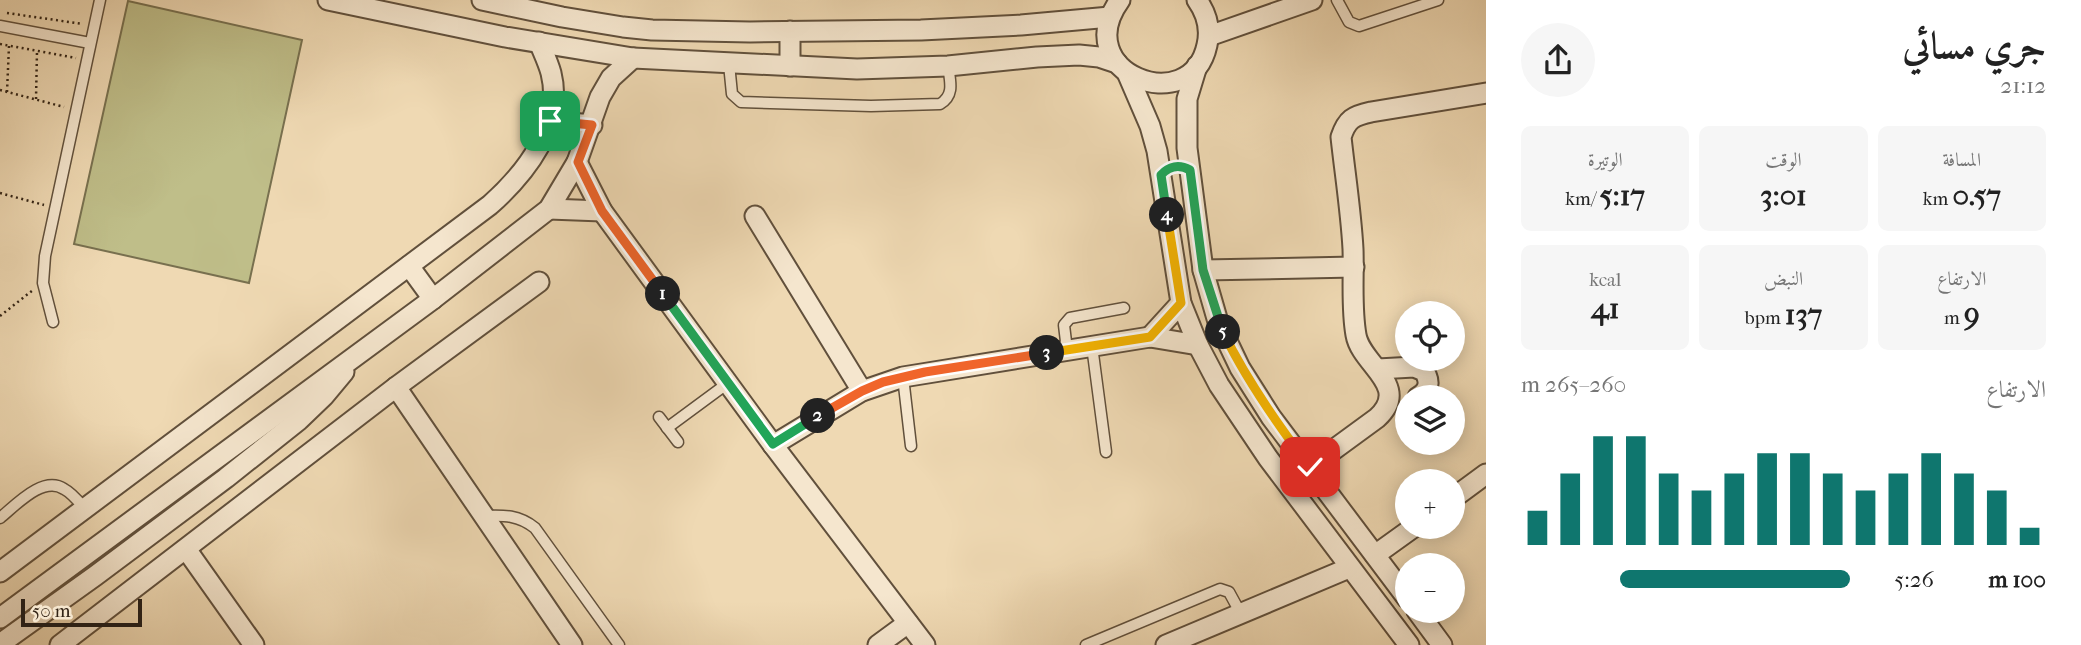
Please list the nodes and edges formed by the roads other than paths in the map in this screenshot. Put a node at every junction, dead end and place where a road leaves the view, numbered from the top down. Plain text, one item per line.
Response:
1 (100, 0) edge
2 (328, 0) edge
3 (482, 0) edge
4 (1197, 0) edge
5 (1312, 0) edge
6 (1337, 0) edge
7 (1438, 0) edge
8 (381, 5) edge
9 (1115, 8) edge
10 (0, 26) edge
11 (790, 32) junction
12 (1209, 36) junction
13 (539, 42) junction
14 (90, 43) junction
15 (633, 58) junction
16 (729, 64) junction
17 (790, 66) junction
18 (948, 66) junction
19 (1198, 66) junction
20 (1123, 69) junction
21 (1486, 93) edge
22 (550, 121) junction
23 (592, 125) junction
24 (578, 162) junction
25 (1190, 170) junction
26 (1161, 175) junction
27 (549, 209) junction
28 (602, 211) junction
29 (755, 216) dead end
30 (409, 266) junction
31 (1354, 267) junction
32 (1203, 270) junction
33 (539, 282) dead end
34 (433, 299) junction
35 (1181, 303) junction
36 (1124, 307) dead end
37 (53, 322) dead end
38 (1150, 337) junction
39 (1198, 345) junction
40 (1092, 346) junction
41 (1067, 350) junction
42 (354, 356) junction
43 (1378, 369) junction
44 (903, 377) junction
45 (728, 383) junction
46 (1428, 385) edge
47 (396, 387) junction
48 (862, 391) junction
49 (1395, 407) edge
50 (1385, 411) junction
51 (659, 417) dead end
52 (667, 428) junction
53 (678, 442) dead end
54 (773, 444) junction
55 (911, 446) dead end
56 (1106, 452) dead end
57 (1310, 467) junction
58 (1486, 474) edge
59 (226, 478) junction
60 (1465, 489) edge
61 (245, 502) junction
62 (85, 509) junction
63 (484, 516) junction
64 (0, 517) edge
65 (1397, 539) edge
66 (186, 549) junction
67 (1375, 555) junction
68 (1349, 568) junction
69 (0, 572) edge
70 (95, 576) junction
71 (1395, 582) edge
72 (114, 602) junction
73 (1241, 614) junction
74 (0, 618) edge
75 (908, 623) junction
76 (1426, 623) edge
77 (0, 644) edge
78 (60, 645) edge
79 (254, 645) edge
80 (572, 645) edge
81 (620, 645) edge
82 (878, 645) edge
83 (925, 645) edge
84 (1086, 645) edge
85 (1166, 645) edge
86 (1409, 645) edge
87 (1442, 645) edge

1 - 14 lane
2 - 8 street
3 - 11 street
4 - 12 street
5 - 12 street
6 - 7 lane
8 - 13 street
9 - 11 street
9 - 20 street
10 - 14 lane
11 - 17 street
12 - 19 street
13 - 15 street
13 - 22 street
14 - 37 lane
15 - 16 street
15 - 23 street
16 - 17 street
16 - 18 lane
17 - 18 street
18 - 20 street
19 - 20 street
19 - 25 street
20 - 26 street
21 - 31 street
22 - 23 street
22 - 30 street
23 - 24 street
24 - 27 street
24 - 28 street
25 - 26 street
25 - 32 street
26 - 35 street
27 - 28 street
27 - 34 street
28 - 45 street
29 - 48 street
30 - 34 street
30 - 62 street
31 - 32 street
31 - 43 street
32 - 57 street
33 - 47 street
34 - 42 street
35 - 38 street
35 - 39 street
36 - 41 lane
38 - 39 street
38 - 40 street
39 - 68 street
40 - 41 street
40 - 56 lane
41 - 44 street
42 - 59 street
42 - 74 street
43 - 46 street
43 - 50 street
44 - 48 street
44 - 55 lane
45 - 52 lane
45 - 54 street
47 - 61 street
47 - 63 street
48 - 54 street
49 - 50 street
50 - 57 street
51 - 52 lane
52 - 53 lane
54 - 75 street
57 - 67 street
58 - 60 street
59 - 61 street
59 - 70 street
61 - 66 street
62 - 64 lane
62 - 69 street
63 - 80 street
63 - 81 lane
65 - 67 street
66 - 72 street
66 - 79 street
67 - 71 street
68 - 73 street
68 - 86 street
70 - 72 street
70 - 77 street
72 - 78 street
73 - 84 lane
73 - 85 street
75 - 82 street
75 - 83 street
76 - 87 street

